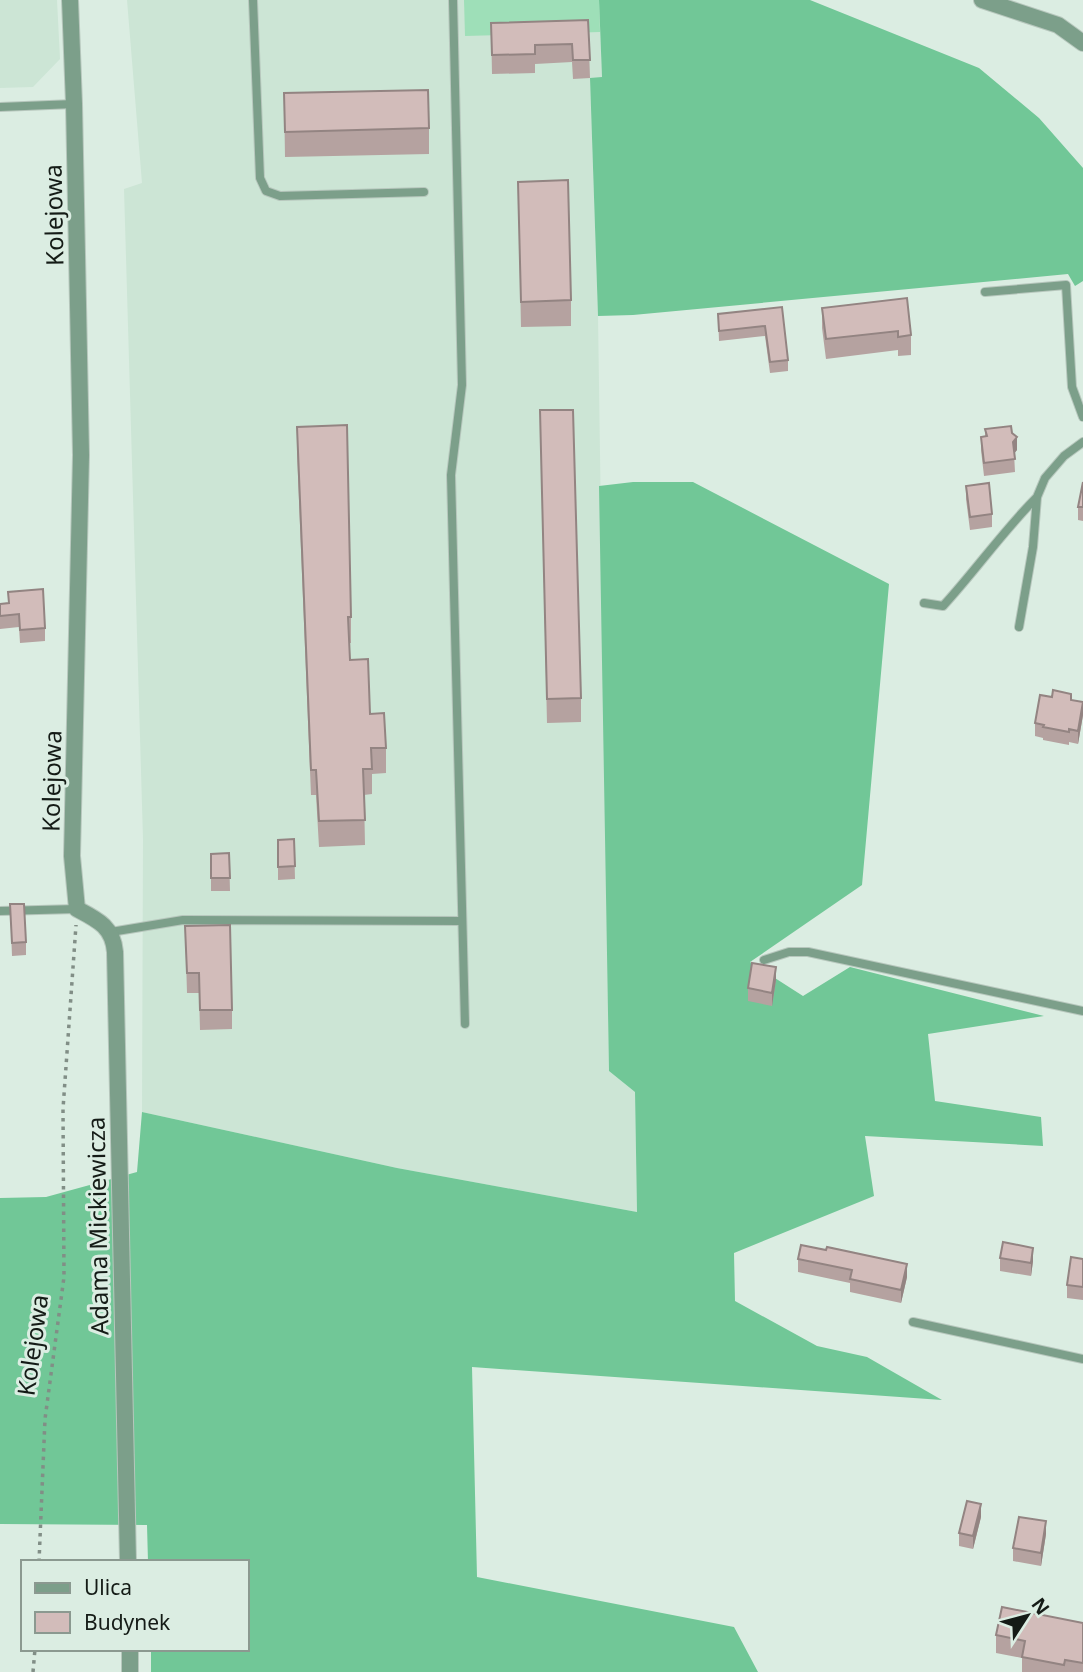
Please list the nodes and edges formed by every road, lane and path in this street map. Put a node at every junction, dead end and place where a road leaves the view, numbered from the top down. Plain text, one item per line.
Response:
1 (70, 0) edge
2 (253, 0) edge
3 (453, 0) edge
4 (982, 0) edge
5 (1083, 43) edge
6 (74, 104) junction
7 (0, 107) edge
8 (424, 192) dead end
9 (985, 292) dead end
10 (1083, 417) edge
11 (1083, 442) edge
12 (1037, 497) junction
13 (924, 603) dead end
14 (1019, 627) dead end
15 (77, 909) junction
16 (0, 911) edge
17 (463, 920) junction
18 (111, 932) junction
19 (764, 960) dead end
20 (1083, 1011) edge
21 (465, 1024) dead end
22 (913, 1322) dead end
23 (1083, 1359) edge
24 (38, 1560) edge
25 (128, 1560) edge
26 (34, 1651) edge
27 (130, 1651) edge
28 (33, 1672) edge
29 (130, 1672) edge

1 - 6 street, Kolejowa
2 - 8 lane
3 - 17 lane
4 - 5 street
6 - 7 lane
6 - 15 street, Kolejowa
9 - 10 lane
11 - 12 lane
12 - 13 lane
12 - 14 lane
15 - 16 lane
15 - 18 street
15 - 24 path, Kolejowa
17 - 18 lane
17 - 21 lane
18 - 25 street, Adama Mickiewicza
19 - 20 lane
22 - 23 lane
26 - 28 path
27 - 29 street

